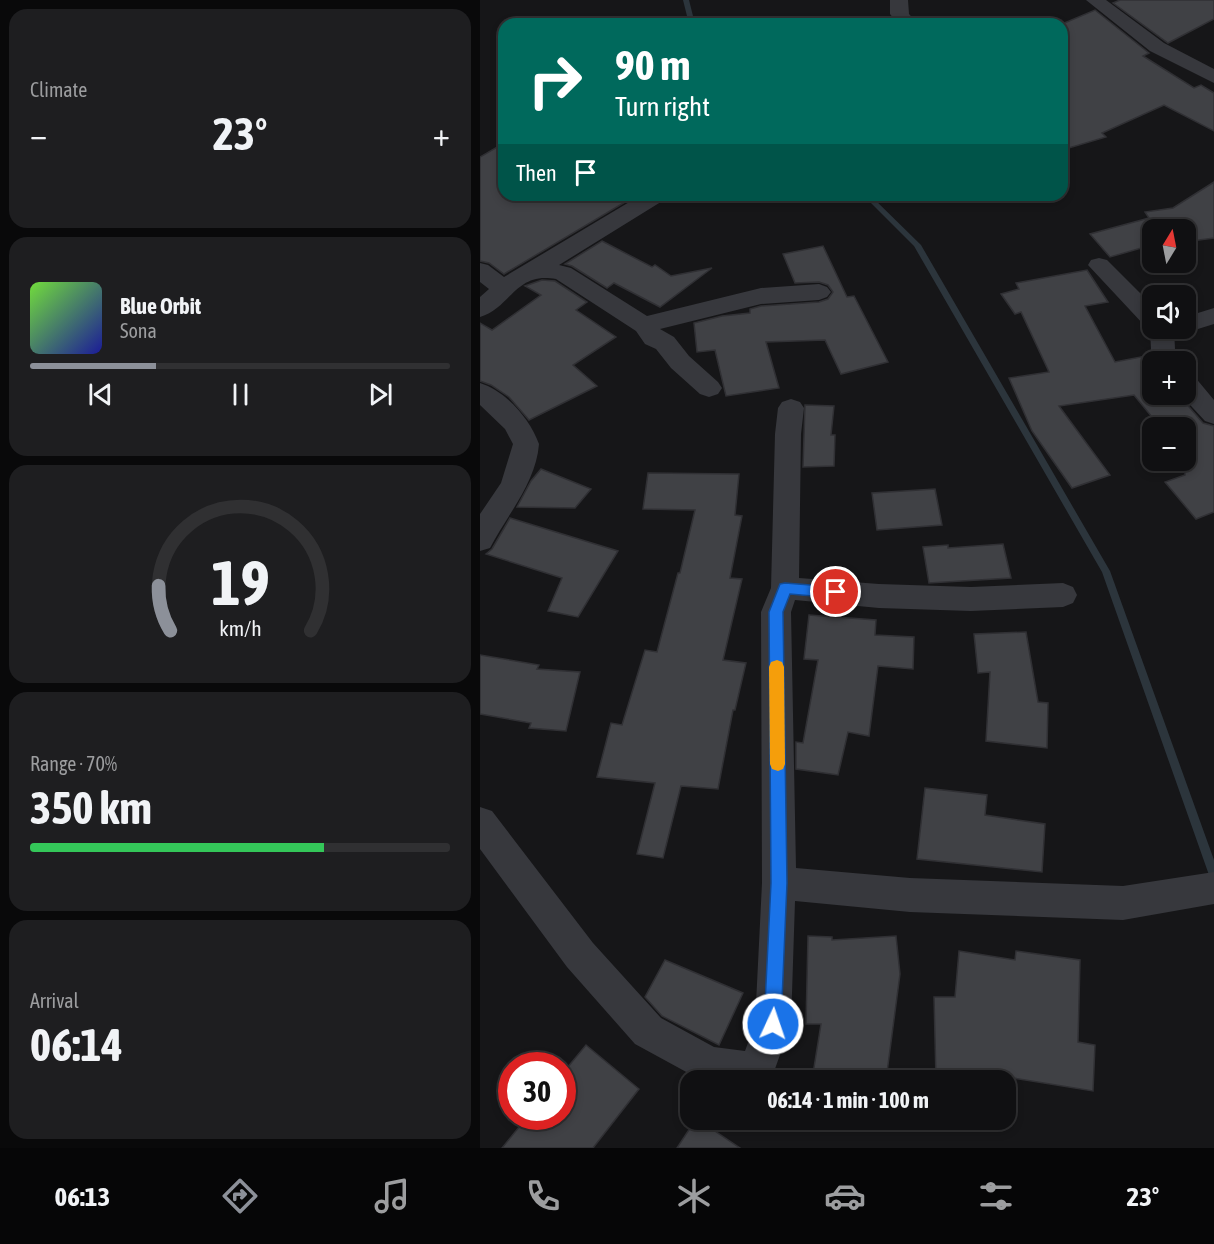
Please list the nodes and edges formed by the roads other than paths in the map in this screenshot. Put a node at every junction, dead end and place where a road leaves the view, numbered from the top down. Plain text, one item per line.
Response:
1 (899, 0) edge
2 (1095, 0) edge
3 (900, 18) edge
4 (1214, 77) edge
5 (646, 201) edge
6 (1099, 265) dead end
7 (538, 268) junction
8 (480, 270) edge
9 (502, 287) junction
10 (819, 292) dead end
11 (1142, 304) edge
12 (480, 309) edge
13 (1214, 316) edge
14 (1196, 320) edge
15 (644, 325) junction
16 (709, 388) dead end
17 (480, 392) edge
18 (1196, 395) edge
19 (791, 408) dead end
20 (1214, 415) edge
21 (480, 540) edge
22 (785, 588) junction
23 (1063, 595) dead end
24 (480, 822) edge
25 (779, 883) junction
26 (1214, 888) edge

1 - 3 street
2 - 4 street
5 - 7 street
6 - 11 street
7 - 9 street
7 - 15 street
8 - 9 street
9 - 12 street
10 - 15 street
13 - 14 street
15 - 16 street
17 - 21 street
18 - 20 street
19 - 22 street
22 - 23 street
22 - 25 street
24 - 25 street
25 - 26 street

